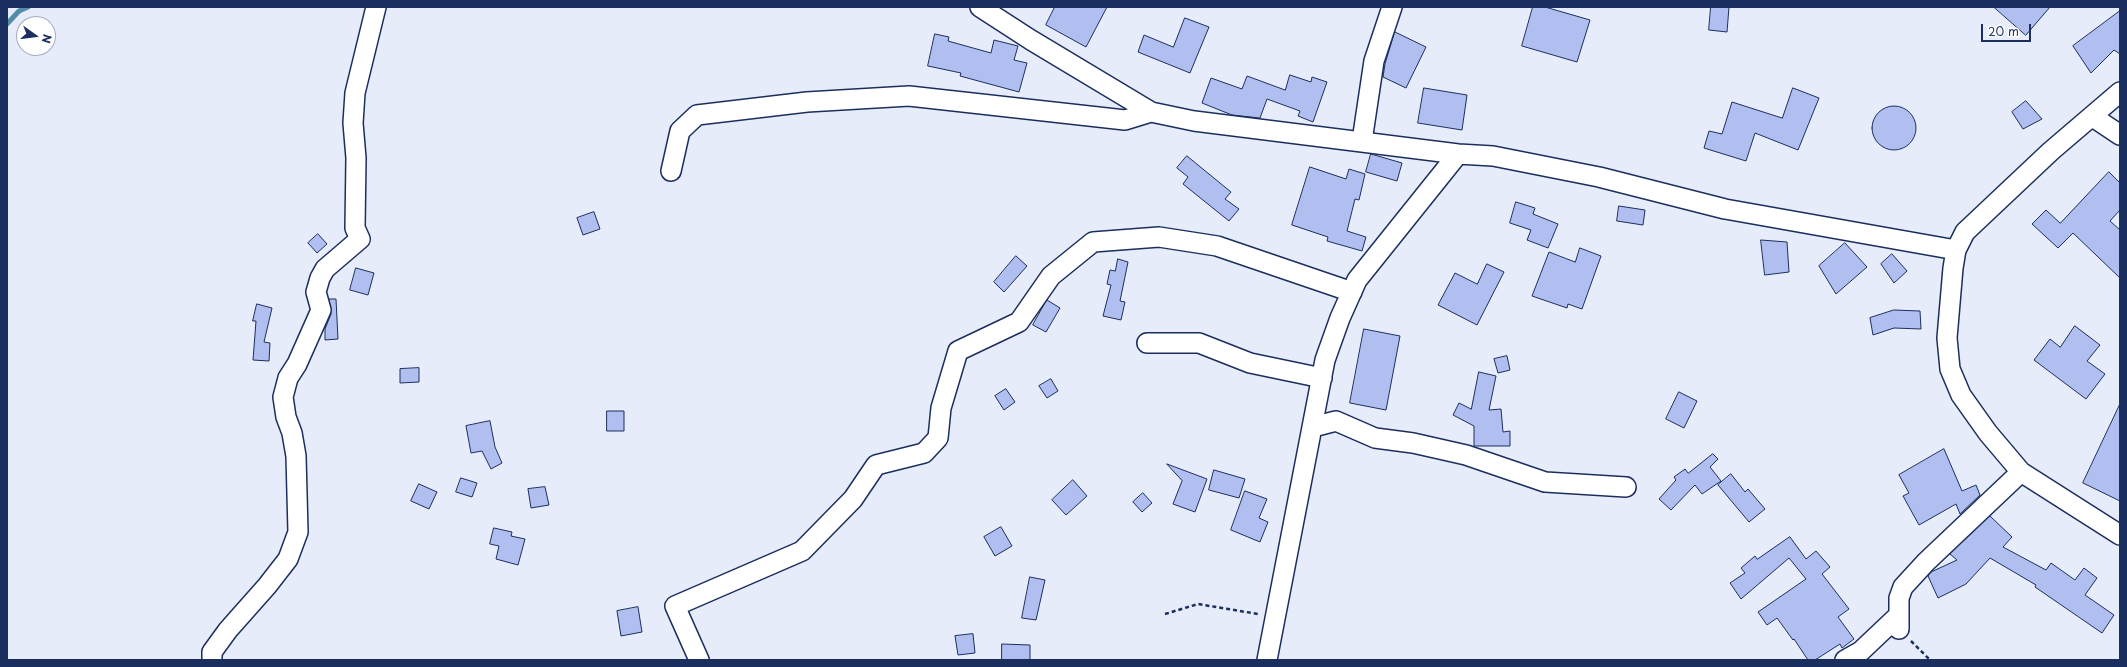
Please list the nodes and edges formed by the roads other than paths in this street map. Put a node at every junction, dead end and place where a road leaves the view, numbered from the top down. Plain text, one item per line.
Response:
1 (376, 7) edge
2 (980, 7) edge
3 (1392, 7) edge
4 (2120, 92) edge
5 (1152, 112) junction
6 (2093, 117) junction
7 (2120, 135) edge
8 (1362, 141) junction
9 (1458, 154) junction
10 (671, 171) dead end
11 (1956, 250) junction
12 (1352, 292) junction
13 (1147, 342) dead end
14 (1322, 378) junction
15 (1312, 427) junction
16 (2022, 472) junction
17 (1626, 487) dead end
18 (2120, 535) edge
19 (212, 660) edge
20 (700, 660) edge
21 (1268, 660) edge
22 (1845, 660) edge

1 - 19 street
2 - 5 street
3 - 8 street
4 - 6 street
5 - 8 street
5 - 10 street
6 - 7 street
6 - 11 street
8 - 9 street
9 - 11 street
9 - 12 street
11 - 16 street
12 - 14 street
12 - 20 street
13 - 14 street
14 - 15 street
15 - 17 street
15 - 21 street
16 - 18 street
16 - 22 street

